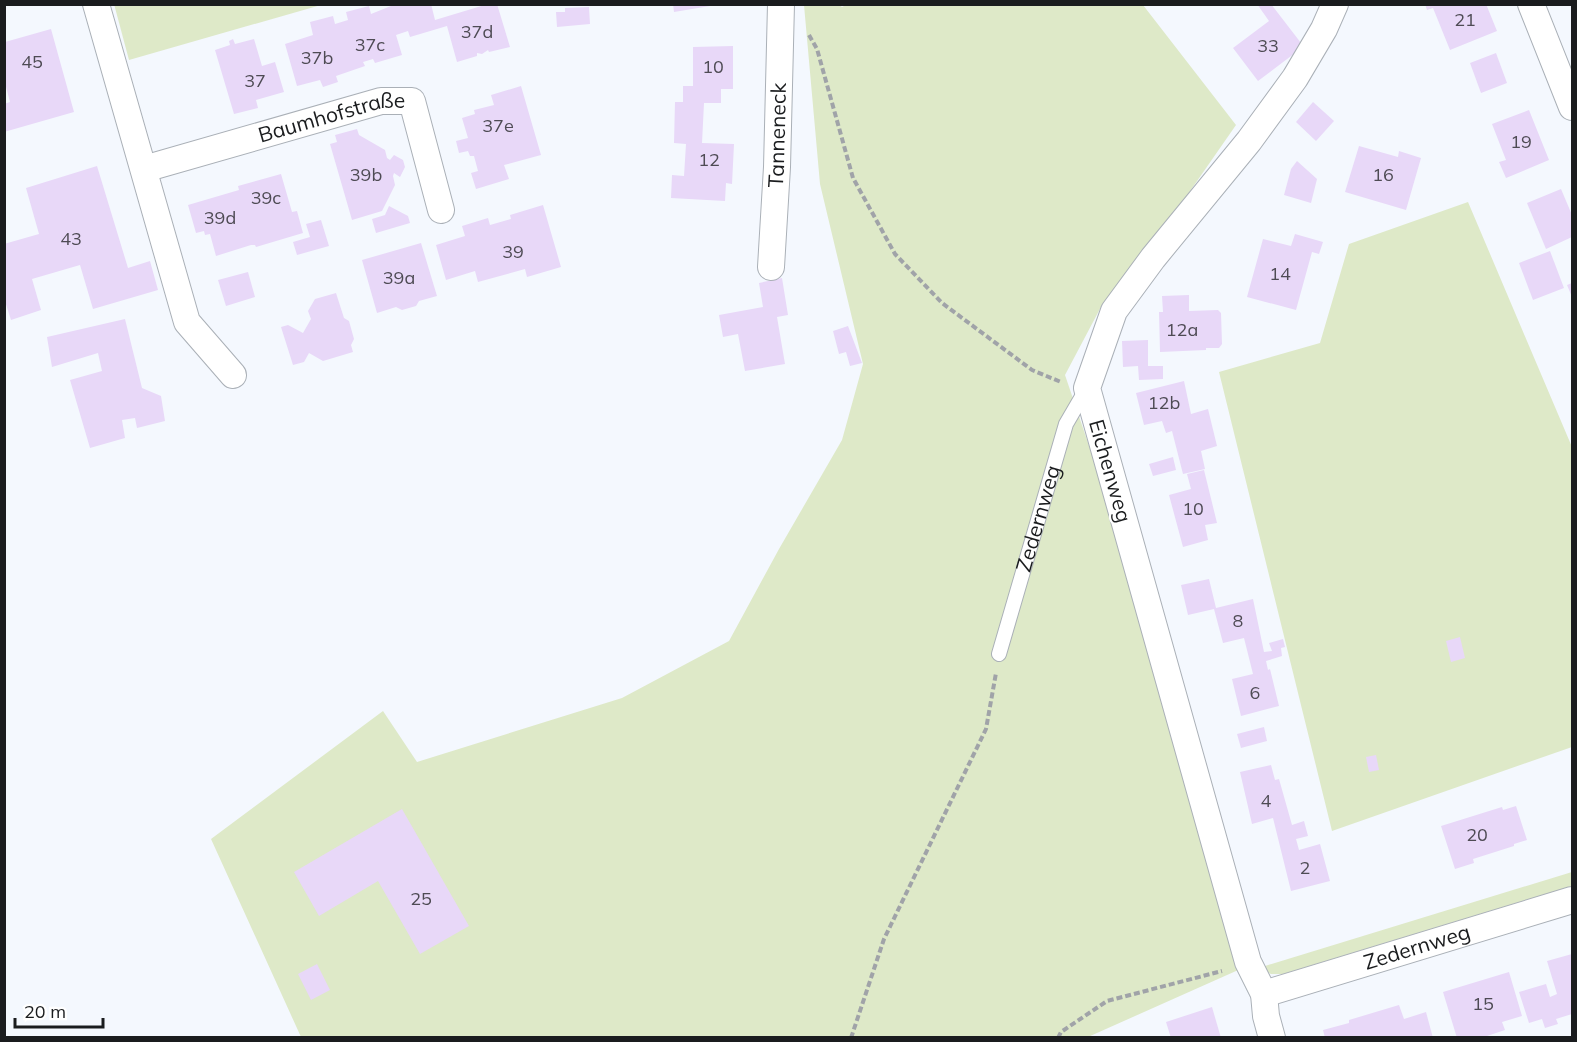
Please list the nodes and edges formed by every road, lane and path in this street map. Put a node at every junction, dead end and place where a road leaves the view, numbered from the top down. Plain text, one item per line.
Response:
1 (96, 4) edge
2 (781, 4) edge
3 (1335, 4) edge
4 (1531, 4) edge
5 (807, 31) dead end
6 (1572, 106) edge
7 (144, 169) junction
8 (441, 210) dead end
9 (771, 267) dead end
10 (232, 375) dead end
11 (1087, 388) junction
12 (999, 654) joint
13 (1572, 900) edge
14 (1248, 962) junction
15 (1264, 994) junction
16 (851, 1038) edge
17 (1058, 1038) edge
18 (1272, 1038) edge

1 - 7 street
2 - 9 street, Tanneneck
3 - 11 street
4 - 6 street
5 - 11 path
7 - 8 street, Baumhofstraße
7 - 10 street
11 - 12 lane, Zedernweg
11 - 14 street, Eichenweg
12 - 16 path
13 - 15 street, Zedernweg
14 - 15 street, Eichenweg
14 - 17 path
15 - 18 street, Eichenweg

